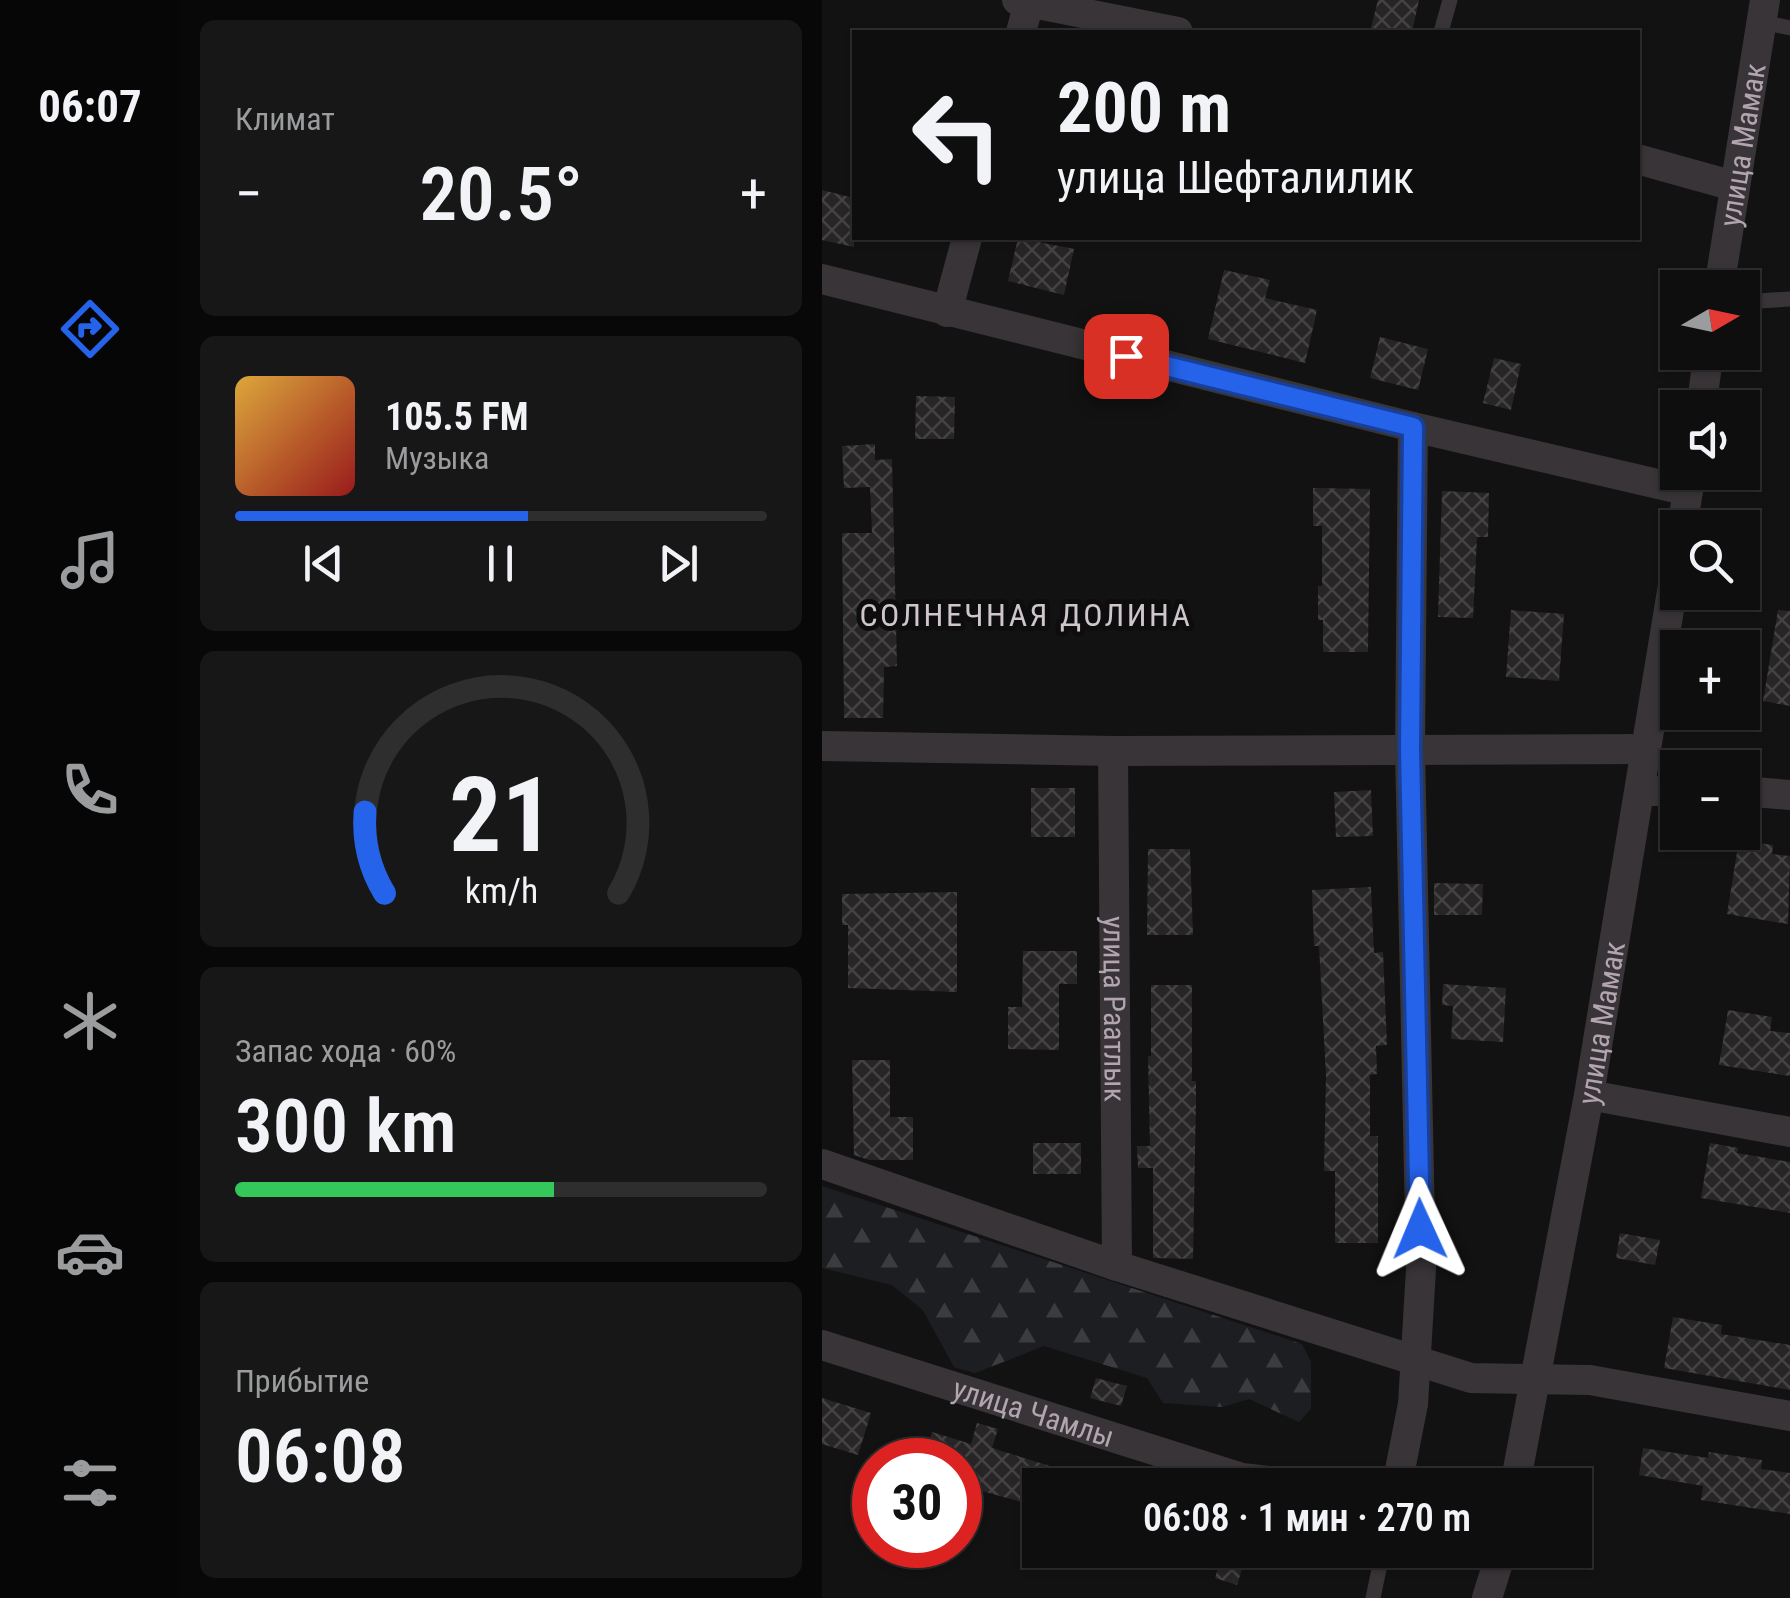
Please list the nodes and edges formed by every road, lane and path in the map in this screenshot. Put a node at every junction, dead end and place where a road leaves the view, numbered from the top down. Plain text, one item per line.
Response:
1 (1450, 0) edge
2 (1023, 1) edge
3 (1151, 12) edge
4 (1772, 17) edge
5 (1021, 30) edge
6 (1175, 30) edge
7 (1442, 30) edge
8 (1640, 160) edge
9 (1734, 186) junction
10 (966, 240) edge
11 (1721, 270) edge
12 (822, 279) edge
13 (1790, 299) edge
14 (1760, 301) edge
15 (947, 312) junction
16 (1413, 427) junction
17 (1660, 476) edge
18 (1669, 610) edge
19 (822, 746) edge
20 (1410, 749) junction
21 (1646, 749) junction
22 (1113, 751) junction
23 (1660, 791) edge
24 (1640, 792) junction
25 (1760, 792) edge
26 (1790, 795) edge
27 (1589, 1095) junction
28 (1790, 1132) edge
29 (822, 1164) edge
30 (1117, 1266) junction
31 (822, 1346) edge
32 (1413, 1361) junction
33 (1532, 1381) junction
34 (1790, 1416) edge
35 (1210, 1468) edge
36 (1400, 1468) edge
37 (1517, 1468) edge
38 (1379, 1568) edge
39 (1496, 1568) edge
40 (1373, 1598) edge
41 (1487, 1598) edge

1 - 7 lane
2 - 3 street
2 - 5 street
3 - 6 street
4 - 9 street, улица Мамак
8 - 9 street
9 - 11 street, улица Мамак
10 - 15 street
12 - 15 street
13 - 14 lane
15 - 16 street
16 - 17 street
16 - 20 street
18 - 21 street, улица Мамак
19 - 22 street
20 - 21 street
20 - 22 street
20 - 32 street
21 - 24 street, улица Мамак
22 - 30 street, улица Раатлык
23 - 24 street
24 - 27 street, улица Мамак
25 - 26 street
27 - 28 street
27 - 33 street, улица Мамак
29 - 30 street
30 - 32 street
31 - 35 street, улица Чамлы
32 - 33 street
32 - 36 street
33 - 34 street
33 - 37 street, улица Мамак
38 - 40 lane
39 - 41 street

